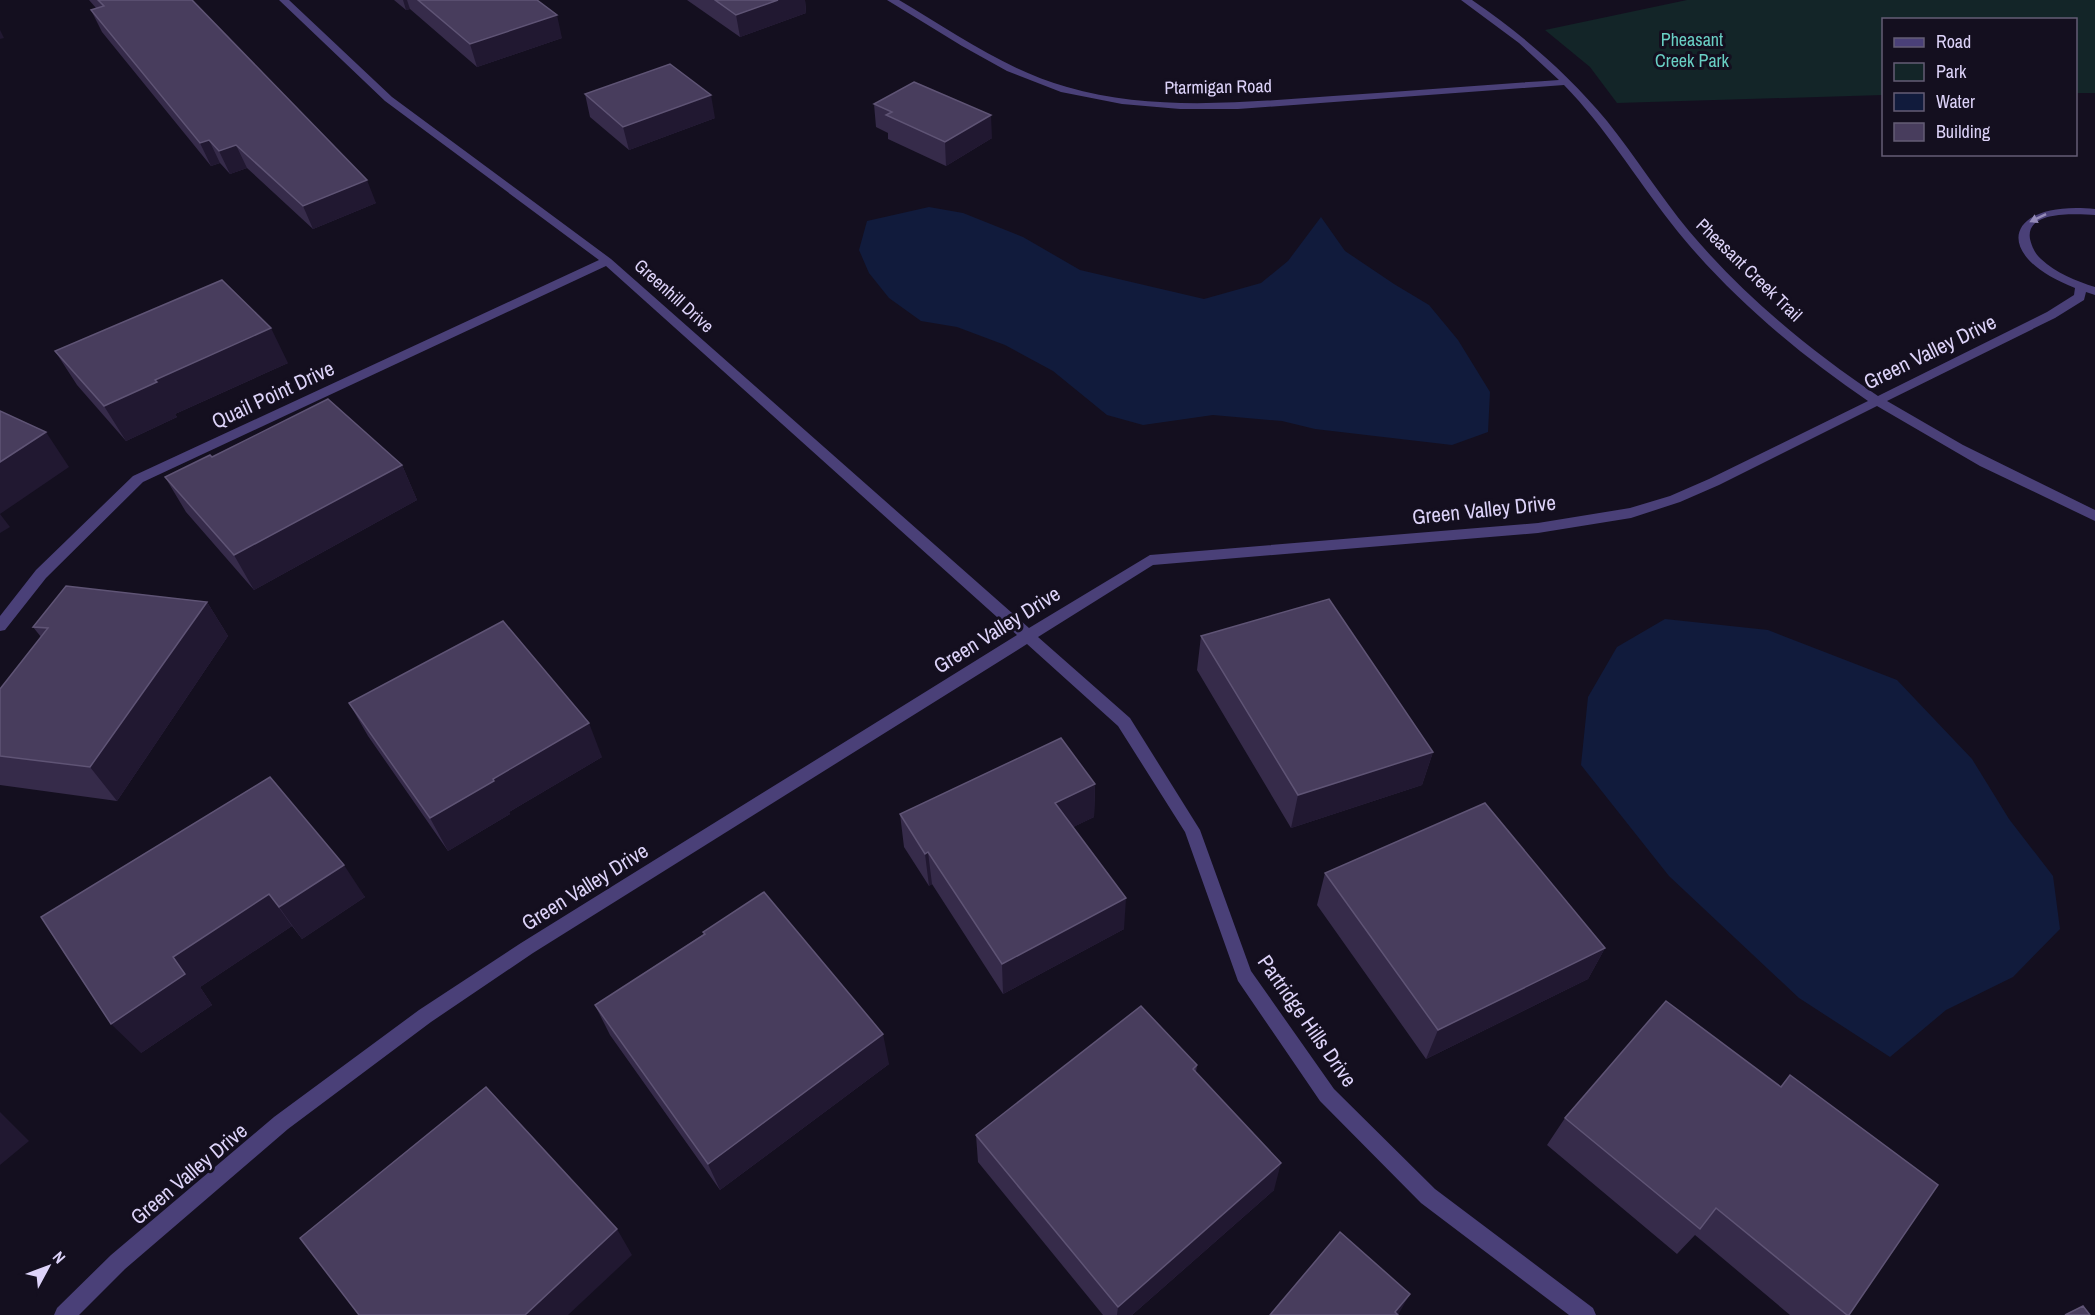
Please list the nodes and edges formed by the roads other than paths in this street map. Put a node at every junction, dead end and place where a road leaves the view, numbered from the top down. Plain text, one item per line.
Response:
1 (284, 0) edge
2 (892, 0) edge
3 (1466, 0) edge
4 (1568, 82) junction
5 (2095, 212) edge
6 (607, 261) junction
7 (2088, 289) edge
8 (1878, 401) junction
9 (2095, 516) edge
10 (0, 626) edge
11 (1028, 636) junction
12 (64, 1315) edge
13 (1586, 1315) edge

1 - 6 street, Greenhill Drive
2 - 4 street, Ptarmigan Road
3 - 4 street, Pheasant Creek Trail
4 - 8 street, Pheasant Creek Trail
5 -> 7 street
6 - 10 street, Quail Point Drive
6 - 11 street, Greenhill Drive
7 - 8 street, Green Valley Drive
8 - 9 street, Pheasant Creek Trail
8 - 11 street, Green Valley Drive
11 - 12 street, Green Valley Drive
11 - 13 street, Partridge Hills Drive

